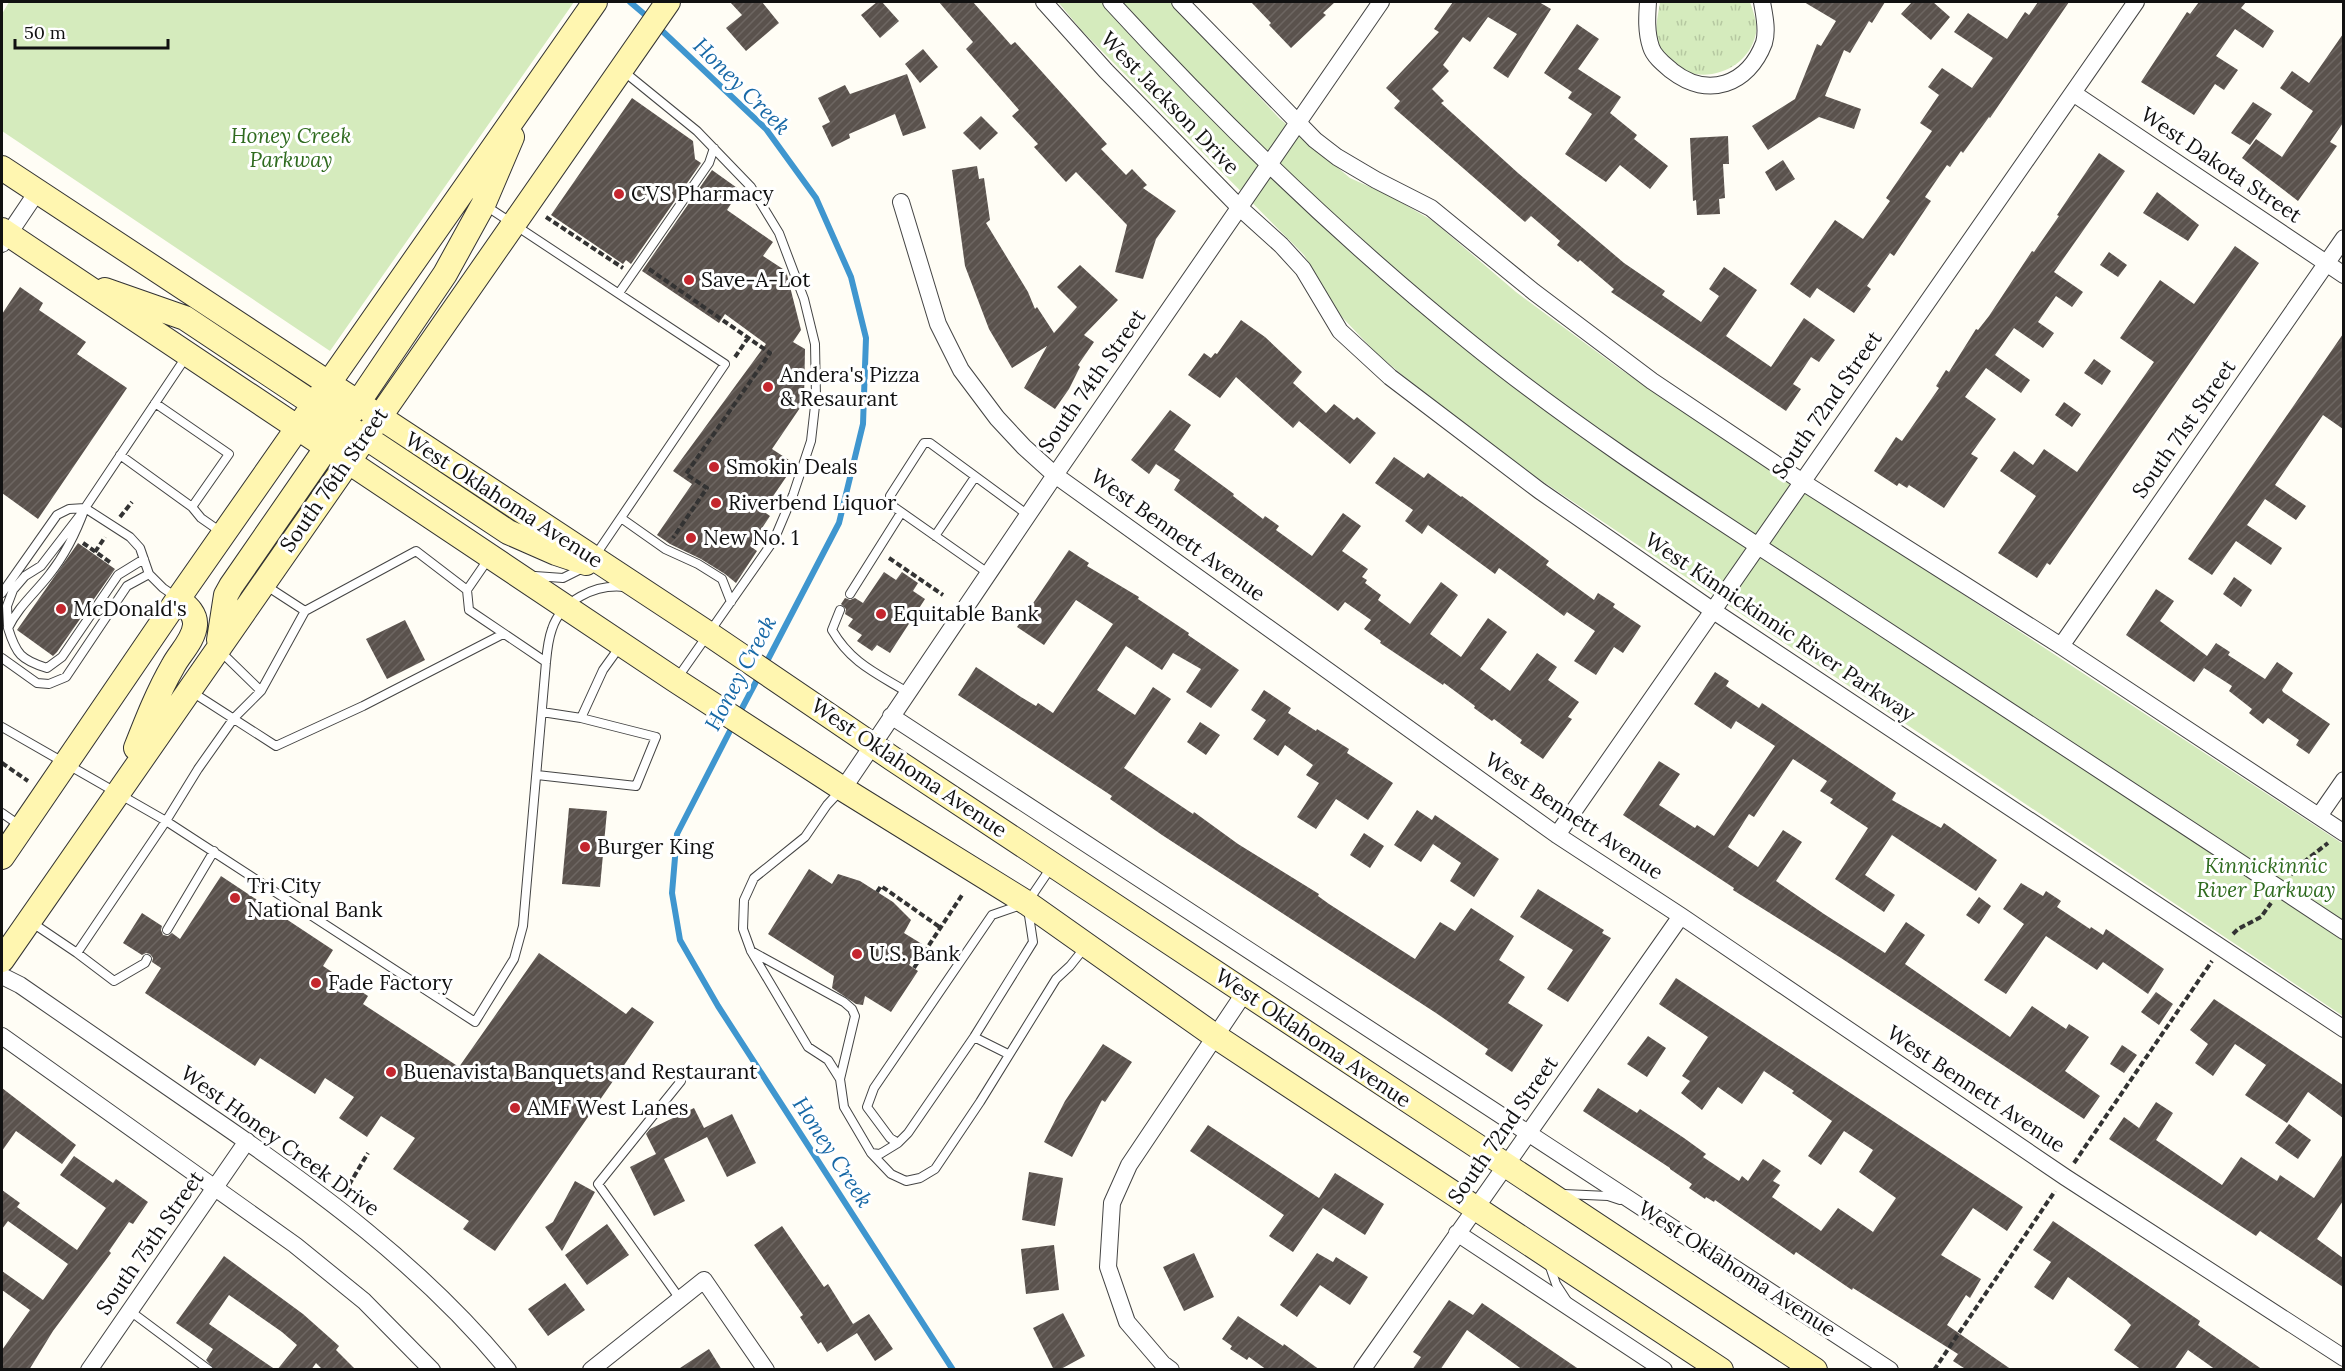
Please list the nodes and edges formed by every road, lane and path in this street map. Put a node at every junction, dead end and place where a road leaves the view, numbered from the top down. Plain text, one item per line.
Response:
1 (668, 2) edge
2 (1044, 2) edge
3 (1112, 2) edge
4 (1180, 2) edge
5 (1381, 2) edge
6 (1648, 2) edge
7 (1762, 2) edge
8 (2136, 2) edge
9 (593, 5) edge
10 (621, 69) junction
11 (2073, 93) junction
12 (1298, 123) junction
13 (714, 148) junction
14 (1270, 164) junction
15 (2, 168) edge
16 (37, 192) junction
17 (473, 198) junction
18 (901, 202) dead end
19 (1240, 208) junction
20 (546, 217) dead end
21 (513, 223) junction
22 (4, 236) edge
23 (2343, 238) edge
24 (631, 261) dead end
25 (2326, 263) junction
26 (2343, 274) edge
27 (79, 282) junction
28 (619, 293) junction
29 (748, 338) dead end
30 (188, 354) junction
31 (725, 364) junction
32 (321, 394) junction
33 (155, 404) junction
34 (354, 420) junction
35 (298, 427) junction
36 (327, 446) junction
37 (120, 455) junction
38 (348, 460) junction
39 (1055, 475) junction
40 (975, 477) junction
41 (1801, 481) junction
42 (192, 507) junction
43 (85, 508) junction
44 (901, 513) junction
45 (1028, 515) junction
46 (621, 518) junction
47 (224, 534) junction
48 (935, 536) junction
49 (75, 538) junction
50 (1757, 545) junction
51 (878, 550) junction
52 (144, 559) junction
53 (591, 561) junction
54 (500, 562) junction
55 (114, 566) dead end
56 (988, 573) junction
57 (148, 574) junction
58 (263, 583) junction
59 (467, 590) junction
60 (2, 593) edge
61 (850, 594) dead end
62 (943, 595) dead end
63 (653, 597) junction
64 (178, 598) junction
65 (731, 602) junction
66 (566, 606) junction
67 (840, 610) dead end
68 (1712, 610) junction
69 (305, 611) junction
70 (8, 628) junction
71 (503, 634) junction
72 (719, 640) junction
73 (622, 644) junction
74 (2061, 646) junction
75 (218, 649) junction
76 (2, 658) edge
77 (546, 662) junction
78 (675, 680) junction
79 (189, 690) junction
80 (261, 691) junction
81 (907, 692) junction
82 (542, 712) junction
83 (891, 716) junction
84 (234, 718) junction
85 (581, 718) junction
86 (2, 727) edge
87 (872, 745) junction
88 (2, 763) edge
89 (64, 765) junction
90 (537, 775) junction
91 (2343, 780) edge
92 (28, 781) dead end
93 (843, 789) junction
94 (117, 791) junction
95 (2, 813) edge
96 (2319, 816) junction
97 (166, 821) junction
98 (22, 827) junction
99 (2343, 833) edge
100 (1557, 835) junction
101 (4, 849) edge
102 (214, 851) junction
103 (1053, 865) junction
104 (877, 892) dead end
105 (962, 895) dead end
106 (1027, 903) junction
107 (1681, 916) junction
108 (29, 920) junction
109 (941, 928) junction
110 (167, 930) dead end
111 (2343, 931) edge
112 (1087, 945) junction
113 (2221, 948) junction
114 (751, 951) junction
115 (77, 953) junction
116 (147, 959) dead end
117 (2, 960) edge
118 (914, 968) dead end
119 (2, 976) edge
120 (1245, 992) junction
121 (2343, 1029) edge
122 (2, 1036) edge
123 (1215, 1036) junction
124 (974, 1037) junction
125 (1008, 1054) junction
126 (840, 1079) junction
127 (681, 1081) dead end
128 (1529, 1131) junction
129 (247, 1142) junction
130 (898, 1143) junction
131 (368, 1153) dead end
132 (871, 1153) junction
133 (1505, 1165) junction
134 (2065, 1177) junction
135 (349, 1185) dead end
136 (1535, 1185) junction
137 (216, 1188) junction
138 (1643, 1207) junction
139 (1474, 1208) junction
140 (1457, 1233) junction
141 (1547, 1255) junction
142 (680, 1299) junction
143 (130, 1311) junction
144 (1576, 1312) junction
145 (2343, 1358) edge
146 (89, 1370) edge
147 (208, 1370) edge
148 (432, 1370) edge
149 (508, 1370) edge
150 (591, 1370) edge
151 (766, 1370) edge
152 (1171, 1370) edge
153 (1362, 1370) edge
154 (1664, 1370) edge
155 (1721, 1370) edge
156 (1815, 1370) edge
157 (1890, 1370) edge
158 (1934, 1370) edge

1 - 10 main road, South 76th Street
2 - 19 street, West Jackson Drive
3 - 14 street, West Jackson Drive
4 - 12 street
5 - 12 street, South 74th Street
6 - 7 street
8 - 11 street, South 72nd Street
9 - 17 main road
10 - 13 lane
10 - 21 main road, South 76th Street
11 - 25 street, West Dakota Street
11 - 41 street, South 72nd Street
12 - 14 street, South 74th Street
12 - 41 street
13 - 28 lane
13 - 65 lane
14 - 19 street, South 74th Street
14 - 50 street
15 - 16 main road
16 - 22 street
16 - 32 main road
17 - 21 lane
17 - 32 main road
17 - 34 main road
18 - 39 street, West Bennett Avenue
19 - 39 street, South 74th Street
19 - 68 street, West Kinnickinnic River Parkway
20 - 24 path
21 - 28 lane
21 - 34 main road, South 76th Street
22 - 27 main road
23 - 25 street, South 71st Street
25 - 26 street, West Dakota Street
25 - 74 street, South 71st Street
27 - 30 main road
27 - 32 main road
28 - 31 lane
29 - 31 path
30 - 33 lane
30 - 35 main road
31 - 46 lane
32 - 34 main road, West Oklahoma Avenue
32 - 35 main road
33 - 37 lane
33 - 42 lane
34 - 35 main road
34 - 36 main road
34 - 38 main road, South 76th Street
34 - 53 main road, West Oklahoma Avenue
35 - 36 main road
35 - 47 main road
36 - 38 main road
36 - 75 main road
37 - 42 lane
37 - 43 lane
38 - 54 main road
38 - 58 main road, South 76th Street
39 - 45 street, South 74th Street
39 - 100 street, West Bennett Avenue
40 - 44 lane
40 - 45 lane
40 - 48 lane
41 - 50 street, South 72nd Street
41 - 74 street
42 - 47 lane
43 - 49 lane
43 - 52 lane
43 - 60 lane
43 - 70 lane
44 - 48 lane
44 - 51 lane
45 - 56 street, South 74th Street
46 - 53 lane
46 - 65 lane
47 - 64 main road
48 - 56 lane
49 - 55 path
49 - 70 lane
50 - 68 street, South 72nd Street
50 - 111 street
51 - 61 lane
51 - 62 path
52 - 57 lane
52 - 70 lane
53 - 54 lane
53 - 63 main road, West Oklahoma Avenue
54 - 59 lane
54 - 66 main road
56 - 81 street, South 74th Street
57 - 64 lane
57 - 76 lane
58 - 69 lane
58 - 75 main road, South 76th Street
59 - 69 lane
59 - 71 lane
63 - 66 lane
63 - 72 main road, West Oklahoma Avenue
64 - 89 main road
64 - 94 main road
65 - 72 lane
66 - 73 main road
66 - 77 lane
67 - 81 lane
68 - 100 street, South 72nd Street
68 - 113 street, West Kinnickinnic River Parkway
69 - 80 lane
71 - 77 lane
71 - 84 lane
72 - 78 lane
72 - 87 main road, West Oklahoma Avenue
73 - 78 main road
73 - 85 lane
74 - 96 street
75 - 79 main road, South 76th Street
75 - 80 lane
77 - 82 lane
78 - 93 main road
79 - 84 lane
79 - 94 main road, South 76th Street
80 - 84 lane
81 - 83 street, South 74th Street
82 - 85 lane
82 - 90 lane
83 - 87 street, South 74th Street
83 - 128 street, West Oklahoma Avenue
84 - 97 lane
85 - 90 lane
86 - 89 lane
87 - 93 street, South 74th Street
87 - 103 main road, West Oklahoma Avenue
88 - 92 path
89 - 94 lane
89 - 98 main road
90 - 102 lane
91 - 96 street
93 - 106 main road
93 - 114 lane
94 - 97 lane
94 - 108 main road, South 76th Street
95 - 98 lane
96 - 99 street
97 - 102 lane
97 - 115 lane
98 - 101 main road
100 - 107 street, West Bennett Avenue
102 - 110 lane
103 - 106 lane
103 - 120 main road, West Oklahoma Avenue
104 - 109 path
105 - 109 path
106 - 112 main road
106 - 124 lane
106 - 130 lane
107 - 128 street, South 72nd Street
107 - 134 street, West Bennett Avenue
108 - 115 lane
108 - 117 main road, South 76th Street
109 - 118 path
112 - 123 main road
112 - 125 lane
113 - 121 street, West Kinnickinnic River Parkway
113 - 134 path
114 - 126 lane
114 - 126 lane
115 - 116 lane
119 - 129 street, West Honey Creek Drive
120 - 123 street
120 - 133 main road, West Oklahoma Avenue
122 - 137 street
123 - 139 main road
123 - 152 street
124 - 125 lane
124 - 130 lane
125 - 132 lane
126 - 132 lane
127 - 142 lane
128 - 133 street, South 72nd Street
128 - 138 street, West Oklahoma Avenue
129 - 137 street, South 75th Street
129 - 149 street, West Honey Creek Drive
130 - 132 lane
131 - 135 path
133 - 136 main road, West Oklahoma Avenue
133 - 139 street, South 72nd Street
134 - 145 street, West Bennett Avenue
134 - 158 path
136 - 138 lane
136 - 156 main road, West Oklahoma Avenue
137 - 143 street, South 75th Street
137 - 148 street
138 - 157 street, West Oklahoma Avenue
139 - 140 street, South 72nd Street
139 - 141 main road
140 - 144 street
140 - 153 street, South 72nd Street
141 - 144 lane
141 - 155 main road
142 - 150 street
142 - 151 street
143 - 146 street, South 75th Street
143 - 147 lane
144 - 154 street

